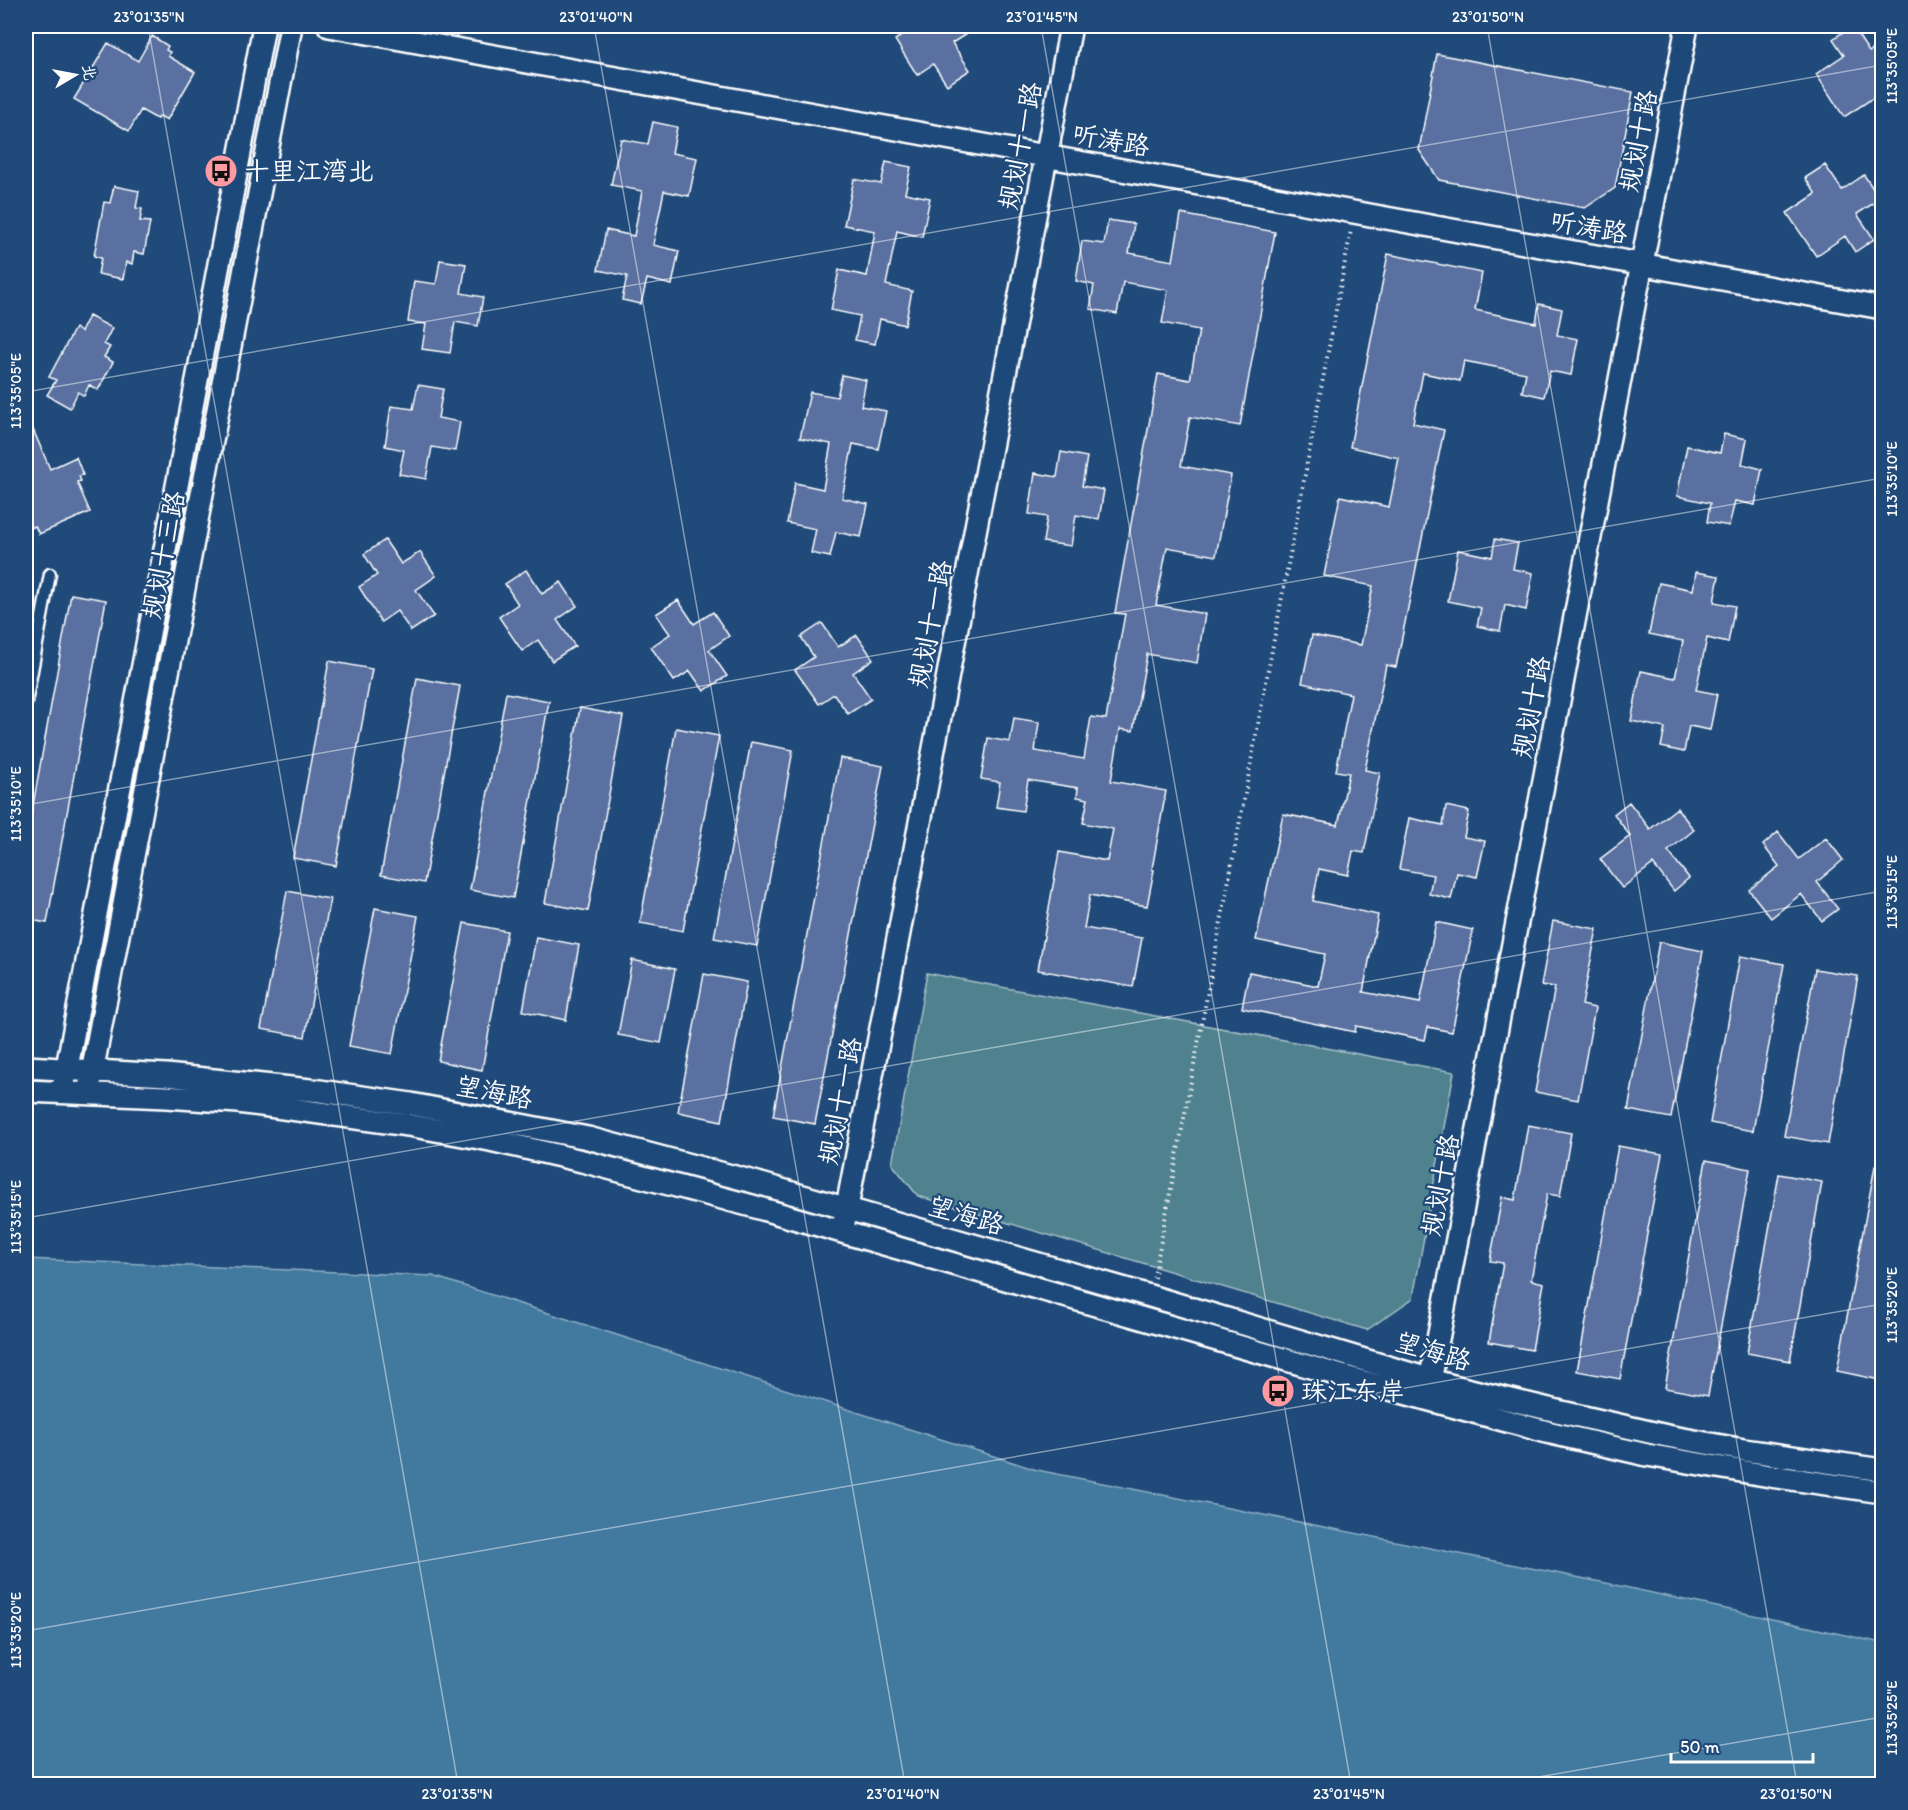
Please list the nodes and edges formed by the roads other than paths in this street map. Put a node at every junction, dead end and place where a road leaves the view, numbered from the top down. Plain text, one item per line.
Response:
1 (264, 26) edge
2 (291, 26) edge
3 (329, 26) edge
4 (1071, 26) edge
5 (1687, 26) edge
6 (1046, 156) junction
7 (1642, 264) junction
8 (1882, 308) edge
9 (50, 574) dead end
10 (26, 703) edge
11 (26, 1067) edge
12 (67, 1070) junction
13 (92, 1071) junction
14 (26, 1091) edge
15 (62, 1093) junction
16 (87, 1094) junction
17 (847, 1209) junction
18 (842, 1233) junction
19 (1428, 1389) junction
20 (1882, 1470) edge
21 (1882, 1492) edge

1 - 12 street, 规划十三路
2 - 13 street, 规划十三路
3 - 6 street, 听涛路
4 - 6 street, 规划十一路
5 - 7 street, 规划十路
6 - 7 street, 听涛路
6 - 17 street, 规划十一路
7 - 8 street, 听涛路
7 - 19 street, 规划十路
9 - 10 lane
11 - 12 street, 望海路
12 - 13 street, 望海路
12 - 15 street, 规划十三路
13 - 16 street, 规划十三路
13 - 17 street, 望海路
14 - 15 street, 望海路
15 - 16 street, 望海路
16 - 18 street, 望海路
17 - 18 street, 规划十一路
17 - 19 street, 望海路
18 - 19 street, 望海路
19 - 20 street, 望海路
19 - 21 street, 望海路

